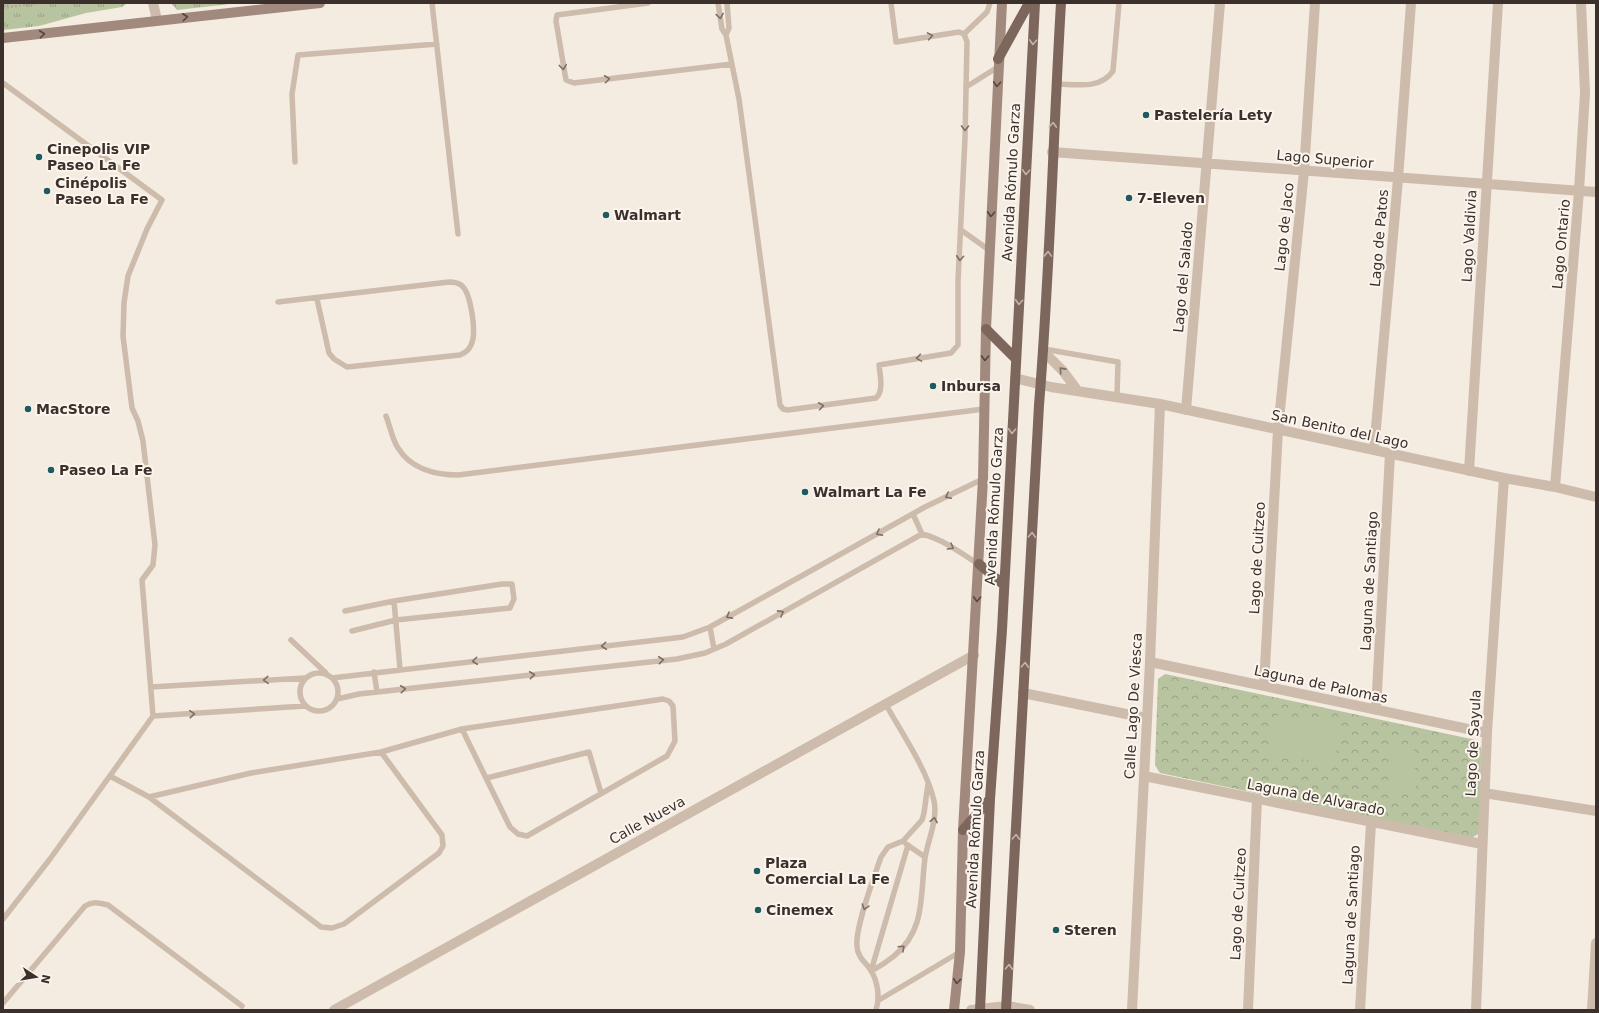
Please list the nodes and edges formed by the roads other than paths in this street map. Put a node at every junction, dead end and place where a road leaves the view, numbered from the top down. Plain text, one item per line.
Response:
1 (153, 3) edge
2 (320, 3) edge
3 (432, 3) edge
4 (648, 3) edge
5 (718, 3) edge
6 (727, 3) edge
7 (891, 3) edge
8 (990, 3) edge
9 (1002, 3) edge
10 (1029, 3) edge
11 (1035, 3) edge
12 (1061, 3) edge
13 (1119, 3) edge
14 (1220, 3) edge
15 (1316, 3) edge
16 (1411, 3) edge
17 (1498, 3) edge
18 (1580, 3) edge
19 (157, 20) junction
20 (964, 34) junction
21 (726, 35) junction
22 (3, 38) edge
23 (437, 44) junction
24 (998, 63) junction
25 (732, 64) junction
26 (3, 83) edge
27 (1056, 84) junction
28 (966, 87) junction
29 (1052, 152) junction
30 (295, 162) dead end
31 (1207, 163) junction
32 (1304, 171) junction
33 (1398, 179) junction
34 (1486, 185) junction
35 (1579, 191) junction
36 (1596, 192) edge
37 (961, 230) junction
38 (458, 234) dead end
39 (989, 250) junction
40 (317, 298) junction
41 (278, 302) dead end
42 (986, 329) junction
43 (1044, 351) junction
44 (1015, 358) junction
45 (1015, 378) junction
46 (1041, 385) junction
47 (1077, 390) junction
48 (1117, 396) junction
49 (1160, 404) junction
50 (984, 409) junction
51 (1186, 410) junction
52 (386, 416) dead end
53 (1278, 430) junction
54 (1374, 450) junction
55 (1390, 454) junction
56 (1469, 470) junction
57 (1504, 478) junction
58 (983, 479) junction
59 (1555, 487) junction
60 (1596, 498) edge
61 (913, 514) junction
62 (922, 534) junction
63 (979, 564) junction
64 (1004, 585) junction
65 (394, 601) junction
66 (345, 611) dead end
67 (396, 620) junction
68 (710, 627) junction
69 (352, 631) dead end
70 (291, 640) dead end
71 (714, 649) junction
72 (974, 655) junction
73 (1150, 662) junction
74 (400, 669) junction
75 (374, 672) junction
76 (326, 674) junction
77 (305, 678) junction
78 (332, 678) junction
79 (1264, 686) junction
80 (151, 687) junction
81 (377, 692) junction
82 (1023, 693) junction
83 (337, 699) junction
84 (885, 703) junction
85 (305, 706) junction
86 (1376, 710) junction
87 (153, 716) junction
88 (1146, 718) junction
89 (462, 729) junction
90 (1487, 733) junction
91 (381, 752) junction
92 (110, 776) junction
93 (1144, 776) junction
94 (487, 778) junction
95 (929, 782) junction
96 (601, 793) junction
97 (1484, 793) junction
98 (149, 797) junction
99 (990, 799) junction
100 (1257, 800) junction
101 (1596, 811) edge
102 (1371, 823) junction
103 (963, 830) junction
104 (903, 841) junction
105 (1482, 844) junction
106 (908, 845) junction
107 (925, 857) junction
108 (3, 919) edge
109 (1596, 943) edge
110 (960, 952) junction
111 (871, 971) junction
112 (880, 1000) junction
113 (3, 1003) edge
114 (242, 1006) dead end
115 (1006, 1008) edge
116 (977, 1009) edge
117 (334, 1010) edge
118 (876, 1010) edge
119 (954, 1010) edge
120 (1030, 1010) edge
121 (1132, 1010) edge
122 (1248, 1010) edge
123 (1360, 1010) edge
124 (1476, 1010) edge
125 (1592, 1010) edge

1 - 19 street
19 -> 2 street
3 - 23 lane
4 -> 25 lane
5 -> 21 lane
6 - 21 lane
7 -> 20 lane
8 - 20 lane
9 - 24 street
10 - 24 main road
11 -> 44 main road, Avenida Rómulo Garza
12 - 27 main road
13 - 27 lane
14 - 31 street, Lago del Salado
15 - 32 street, Lago de Jaco
16 - 33 street, Lago de Patos
17 - 34 street, Lago Valdivia
18 - 35 street, Lago Ontario
22 -> 19 street
20 - 28 lane
21 - 25 lane
23 - 30 lane
23 - 38 lane
24 - 28 lane
24 -> 39 street
25 - 37 lane
26 - 80 lane
29 -> 27 main road
28 -> 37 lane
29 - 31 street, Lago Superior
43 -> 29 main road
31 - 32 street, Lago Superior
31 - 51 street, Lago del Salado
32 - 33 street, Lago Superior
32 - 53 street, Lago de Jaco
33 - 34 street, Lago Superior
33 - 54 street, Lago de Patos
34 - 35 street, Lago Superior
34 - 56 street, Lago Valdivia
35 - 36 street, Lago Superior
35 - 59 street, Lago Ontario
37 - 39 lane
39 - 42 street
40 - 40 lane
40 - 41 lane
42 - 44 main road
42 -> 50 street
43 - 46 main road
47 -> 43 street
43 - 48 lane
44 - 45 main road, Avenida Rómulo Garza
45 - 46 street, San Benito del Lago
45 -> 64 main road, Avenida Rómulo Garza
46 - 47 street, San Benito del Lago
82 -> 46 main road
47 - 48 street, San Benito del Lago
48 - 49 street, San Benito del Lago
49 - 51 street, San Benito del Lago
49 - 73 street, Calle Lago De Viesca
50 - 52 lane
50 - 58 street
51 - 53 street, San Benito del Lago
53 - 54 street, San Benito del Lago
53 - 79 street, Lago de Cuitzeo
54 - 55 street, San Benito del Lago
55 - 56 street, San Benito del Lago
55 - 86 street, Laguna de Santiago
56 - 57 street, San Benito del Lago
57 - 59 street, San Benito del Lago
57 - 90 street, Lago de Sayula
58 -> 61 lane
58 - 63 street
59 - 60 street, San Benito del Lago
61 - 62 lane
61 -> 68 lane
62 -> 63 lane
71 -> 62 lane
63 - 64 main road
63 -> 72 street
64 - 99 main road, Avenida Rómulo Garza
65 - 66 lane
65 - 67 lane
65 - 67 lane
67 - 69 lane
67 - 74 lane
68 - 71 lane
68 -> 74 lane
70 - 76 lane
81 -> 71 lane
72 - 84 street, Calle Nueva
72 - 103 street
73 - 79 street, Laguna de Palomas
73 - 88 street, Calle Lago De Viesca
74 - 75 lane
75 - 78 lane
75 - 81 lane
76 - 77 lane
76 - 78 lane
77 -> 80 lane
77 - 85 lane
78 - 83 lane
79 - 86 street, Laguna de Palomas
80 - 87 lane
81 - 83 lane
82 - 88 street
115 -> 82 main road
83 - 85 lane
84 - 95 lane
84 - 117 street, Calle Nueva
87 -> 85 lane
86 - 90 street, Laguna de Palomas
87 - 92 lane
88 - 93 street, Calle Lago De Viesca
89 - 91 lane
89 - 94 lane
89 - 96 lane
90 - 97 street, Lago de Sayula
91 - 98 lane
91 - 98 lane
92 - 98 lane
92 - 108 lane
93 - 100 street, Laguna de Alvarado
93 - 121 street, Calle Lago De Viesca
94 - 96 lane
94 - 96 lane
95 - 104 lane
107 -> 95 lane
97 - 101 street
97 - 105 street, Lago de Sayula
99 - 103 main road
99 - 116 main road, Avenida Rómulo Garza
100 - 102 street, Laguna de Alvarado
100 - 122 street, Lago de Cuitzeo
102 - 105 street, Laguna de Alvarado
102 - 123 street, Laguna de Santiago
103 - 110 street
104 - 106 lane
104 -> 111 lane
105 - 124 street, Lago de Sayula
106 - 107 lane
106 - 111 lane
111 -> 107 lane
109 - 125 street
110 - 112 lane
110 -> 119 street
111 - 112 lane
112 - 118 lane
113 - 114 lane
115 - 116 street
115 - 120 street

